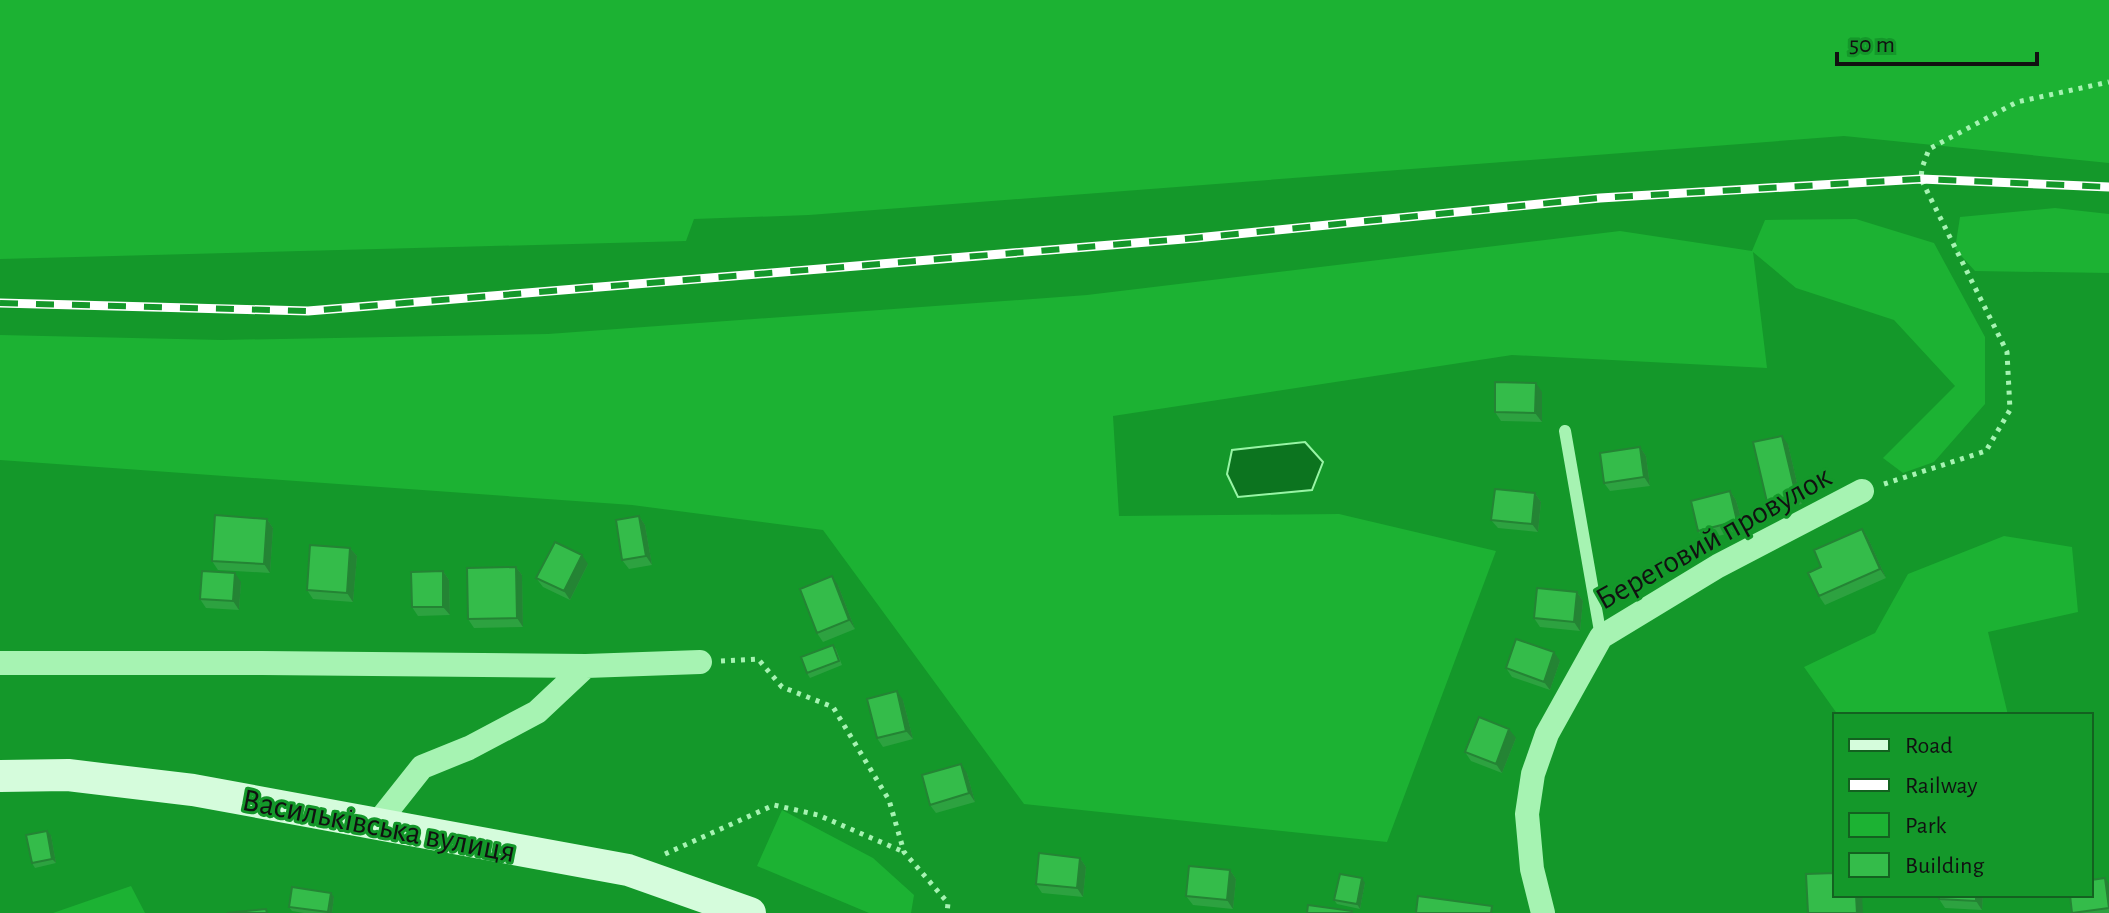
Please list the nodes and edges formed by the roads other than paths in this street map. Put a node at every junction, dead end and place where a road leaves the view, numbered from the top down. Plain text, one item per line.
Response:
1 (1565, 431) dead end
2 (1862, 491) road end
3 (1601, 637) junction
4 (700, 662) road end
5 (0, 663) edge
6 (586, 666) junction
7 (0, 776) edge
8 (376, 825) junction
9 (750, 913) edge
10 (1543, 913) edge

1 - 3 lane
2 - 3 street, Береговий провулок
3 - 10 street, Береговий провулок
4 - 6 street
5 - 6 street
6 - 8 street
7 - 8 street, Васильківська вулиця
8 - 9 street, Васильківська вулиця

